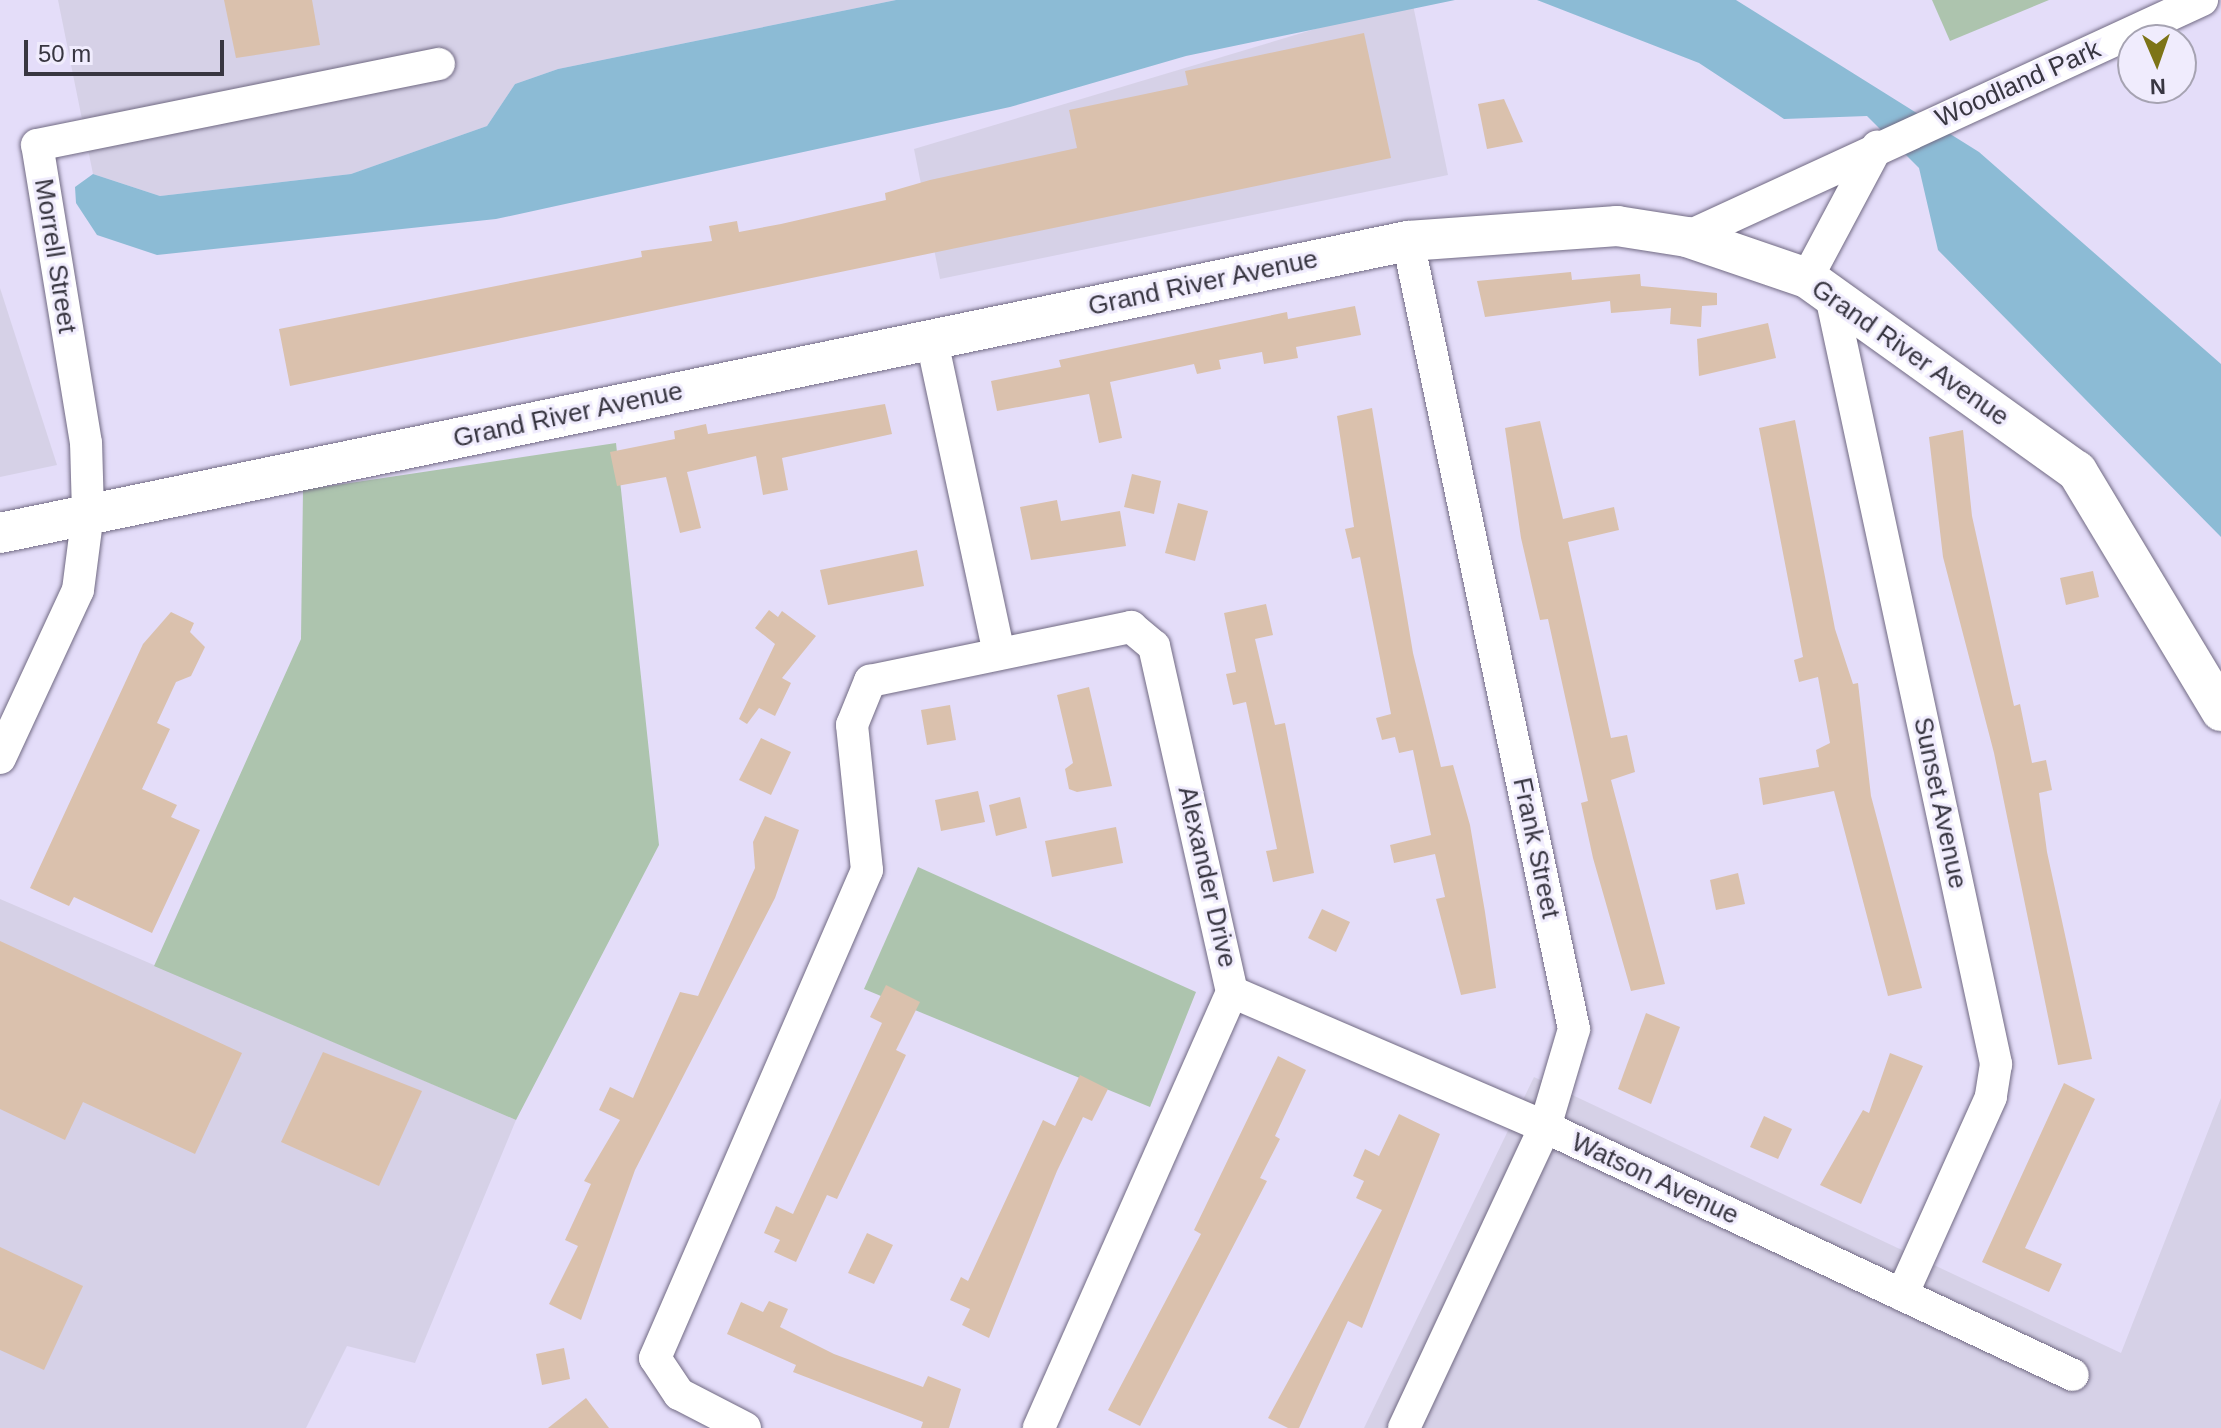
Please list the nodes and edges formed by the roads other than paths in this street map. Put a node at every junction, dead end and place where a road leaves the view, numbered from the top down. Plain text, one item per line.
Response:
1 (2202, 0) edge
2 (439, 64) dead end
3 (1877, 147) junction
4 (1687, 237) junction
5 (1408, 241) junction
6 (1819, 287) junction
7 (932, 341) junction
8 (88, 513) junction
9 (0, 533) edge
10 (998, 649) junction
11 (2221, 711) edge
12 (0, 758) edge
13 (1232, 992) junction
14 (1545, 1127) junction
15 (1902, 1295) junction
16 (2073, 1375) dead end
17 (745, 1428) edge
18 (1039, 1428) edge
19 (1404, 1428) edge

1 - 3 street, Woodland Park
2 - 8 street, Morrell Street
3 - 4 street, Woodland Park
3 - 6 street
4 - 5 street, Grand River Avenue
4 - 6 street, Grand River Avenue
5 - 7 street, Grand River Avenue
5 - 14 street, Frank Street
6 - 11 street, Grand River Avenue
6 - 15 street, Sunset Avenue
7 - 8 street, Grand River Avenue
7 - 10 street
8 - 9 street, Grand River Avenue
8 - 12 street, Morrell Street
10 - 13 street, Alexander Drive
10 - 17 street, Alexander Drive
13 - 14 street, Watson Avenue
13 - 18 street, Alexander Drive
14 - 15 street, Watson Avenue
14 - 19 street, Frank Street
15 - 16 street, Watson Avenue

